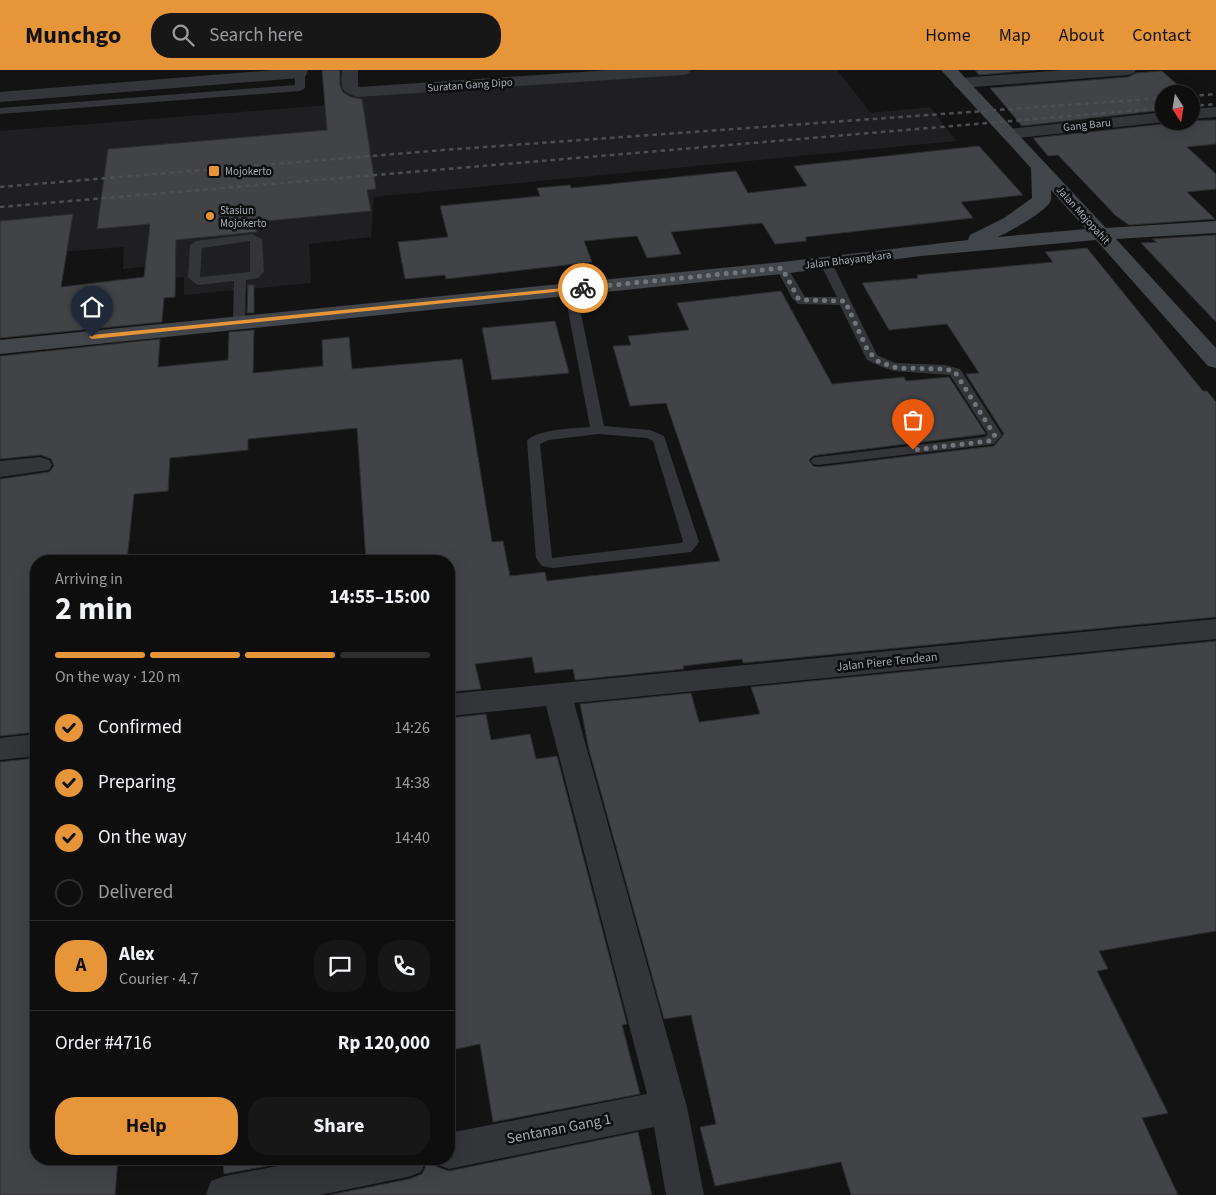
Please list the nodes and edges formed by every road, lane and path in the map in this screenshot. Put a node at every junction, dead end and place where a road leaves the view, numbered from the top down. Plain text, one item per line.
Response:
1 (350, 70) edge
2 (683, 70) edge
3 (1128, 70) edge
4 (300, 72) edge
5 (955, 77) edge
6 (141, 78) edge
7 (0, 97) edge
8 (0, 112) edge
9 (1216, 112) edge
10 (1200, 113) edge
11 (1155, 117) edge
12 (1010, 134) junction
13 (1040, 167) junction
14 (1216, 226) edge
15 (1099, 234) junction
16 (921, 250) junction
17 (826, 263) junction
18 (782, 268) junction
19 (240, 277) junction
20 (570, 289) junction
21 (845, 301) junction
22 (239, 321) junction
23 (0, 346) edge
24 (1216, 361) edge
25 (598, 430) junction
26 (818, 461) dead end
27 (40, 465) dead end
28 (0, 469) edge
29 (1216, 630) edge
30 (557, 695) junction
31 (455, 704) edge
32 (30, 746) edge
33 (0, 749) edge
34 (668, 1107) junction
35 (455, 1150) edge
36 (378, 1165) edge
37 (225, 1195) edge
38 (685, 1195) edge

1 - 2 street, Suratan Gang Dipo
3 - 5 street
4 - 6 street
4 - 8 lane
5 - 12 main road, Jalan Mojopahit
6 - 7 street
9 - 10 street
11 - 12 street, Gang Baru
12 - 13 main road, Jalan Mojopahit
13 - 15 main road, Jalan Mojopahit
13 - 16 main road
14 - 15 main road, Jalan Bhayangkara
15 - 16 main road, Jalan Bhayangkara
15 - 24 main road, Jalan Mojopahit
16 - 17 main road, Jalan Bhayangkara
17 - 18 main road, Jalan Bhayangkara
17 - 21 lane
18 - 20 main road, Jalan Bhayangkara
18 - 21 lane
19 - 19 lane
19 - 22 lane
20 - 22 main road, Jalan Bhayangkara
20 - 25 lane
21 - 26 lane
22 - 23 main road, Jalan Bhayangkara
25 - 25 lane
27 - 28 street
29 - 30 street, Jalan Piere Tendean
30 - 31 street, Jalan Piere Tendean
30 - 34 street
32 - 33 street
34 - 35 street, Sentanan Gang 1
34 - 38 street
36 - 37 street

